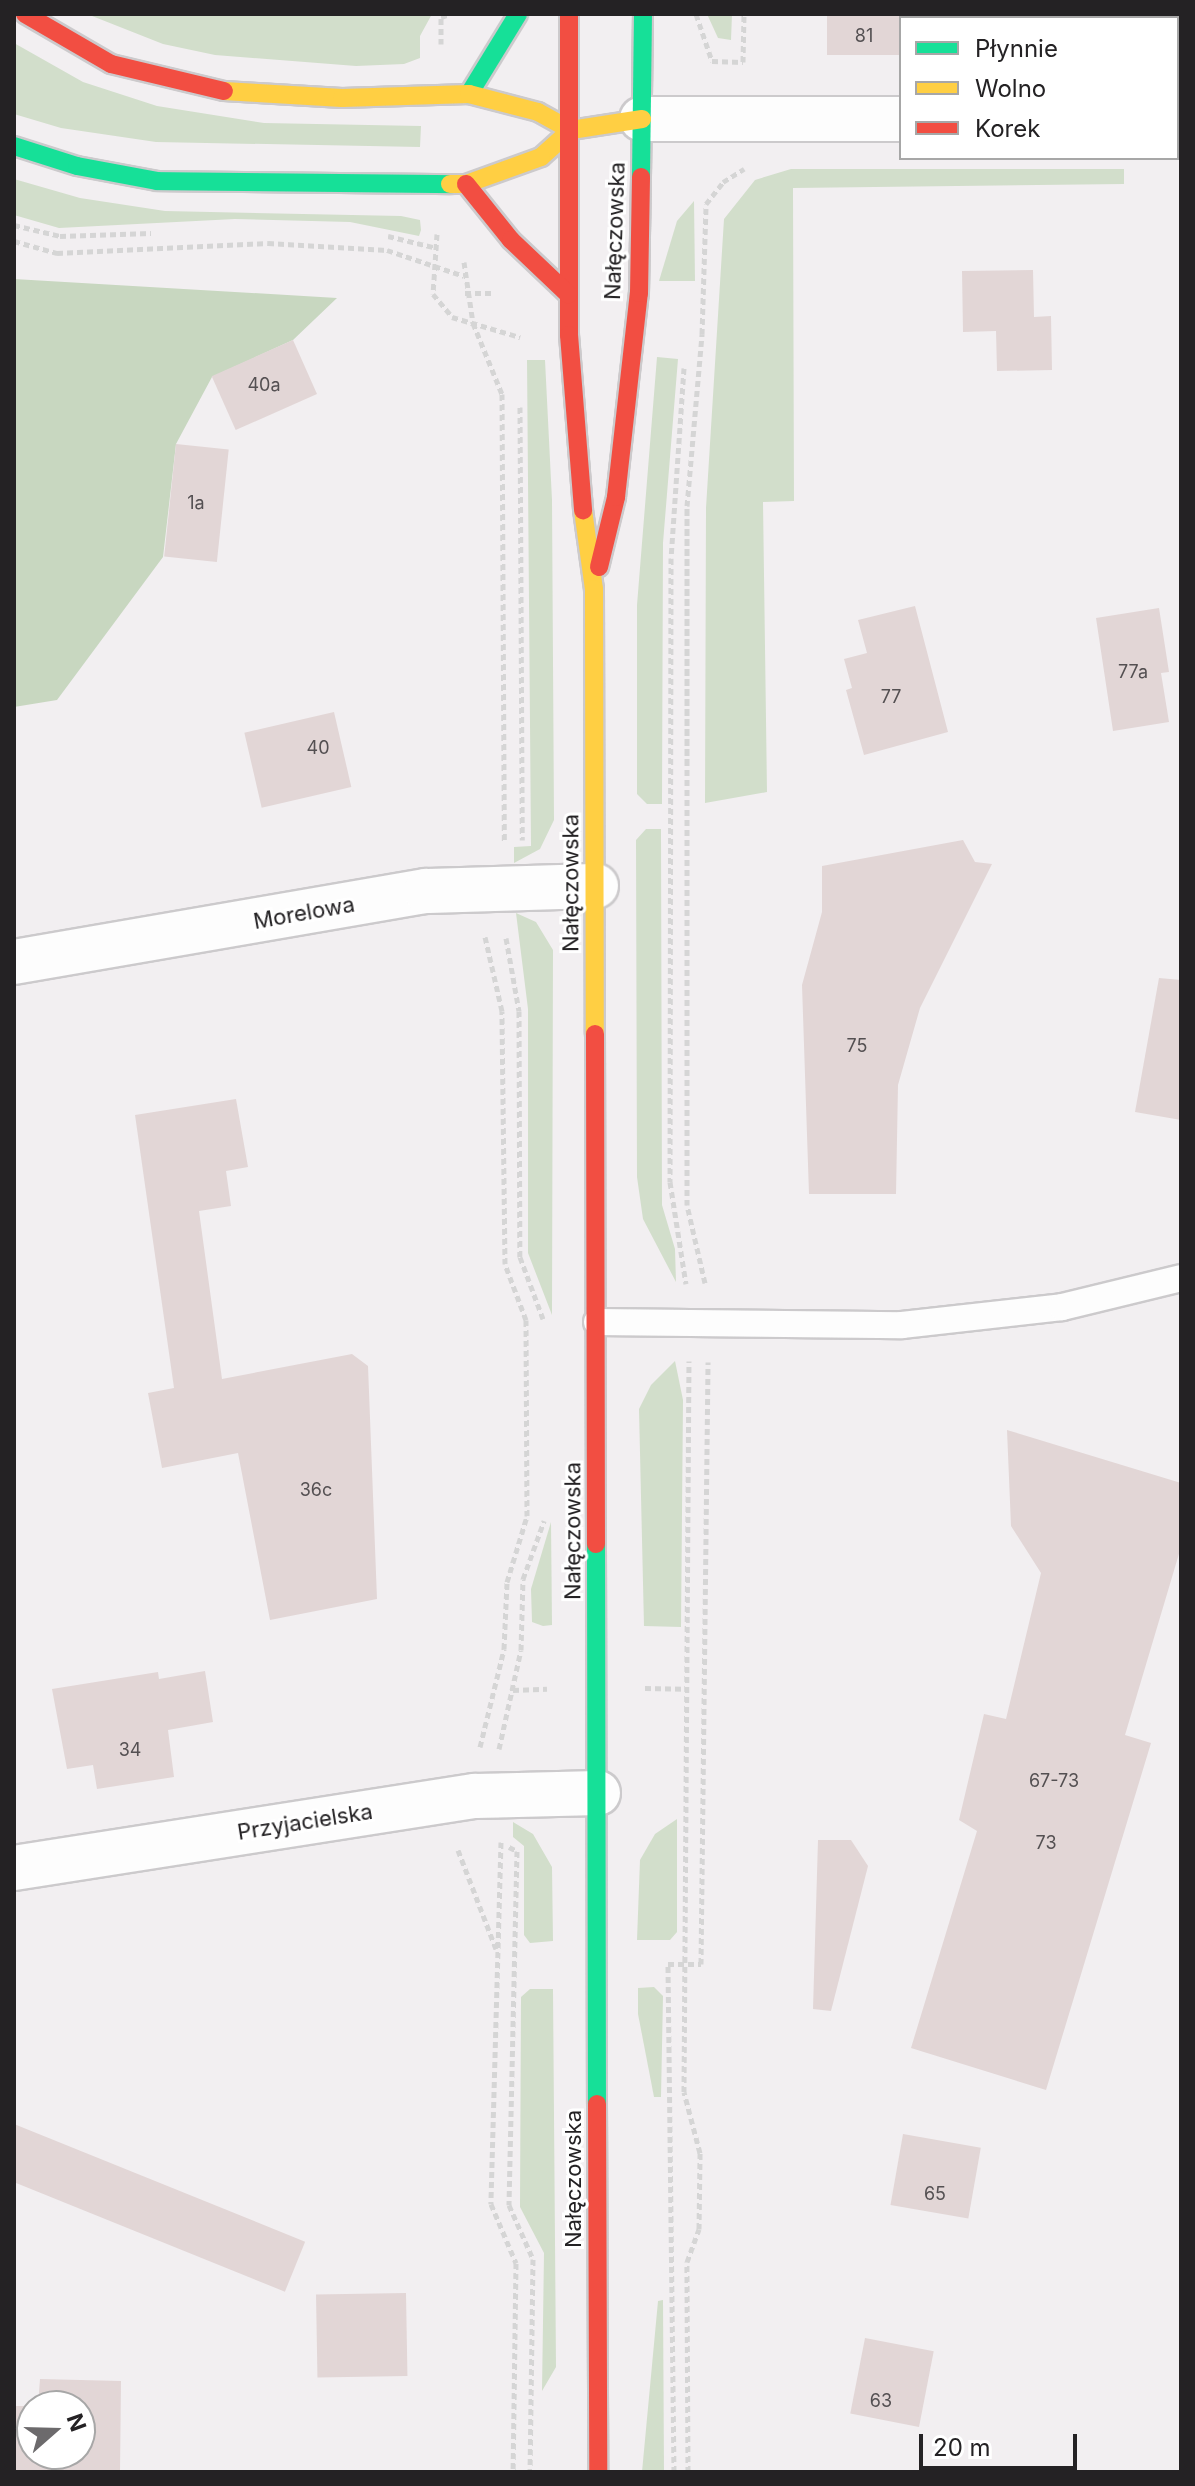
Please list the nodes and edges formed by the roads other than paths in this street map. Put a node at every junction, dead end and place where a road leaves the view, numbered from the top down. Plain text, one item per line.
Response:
1 (25, 14) edge
2 (518, 14) edge
3 (569, 14) edge
4 (643, 14) edge
5 (469, 94) junction
6 (642, 119) junction
7 (899, 119) edge
8 (571, 130) junction
9 (14, 146) edge
10 (466, 184) junction
11 (568, 294) junction
12 (594, 589) junction
13 (596, 886) junction
14 (14, 962) edge
15 (1181, 1278) edge
16 (597, 1322) junction
17 (598, 1793) junction
18 (14, 1868) edge
19 (598, 2472) edge

1 - 5 street
2 - 5 street
3 - 8 street, Nałęczowska
4 - 6 street, Nałęczowska
5 - 8 street
6 - 7 street
6 - 8 street
6 - 12 street, Nałęczowska
8 - 10 street
8 - 11 street, Nałęczowska
9 - 10 street
10 - 11 street
11 - 12 street, Nałęczowska
12 - 13 street, Nałęczowska
13 - 14 street, Morelowa
13 - 16 street, Nałęczowska
15 - 16 lane
16 - 17 street, Nałęczowska
17 - 18 street, Przyjacielska
17 - 19 street, Nałęczowska

